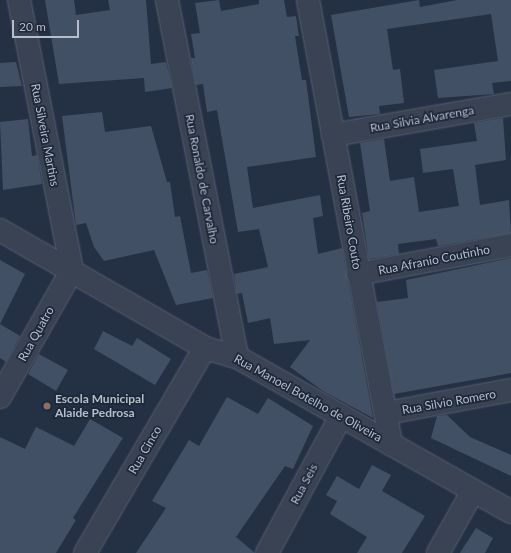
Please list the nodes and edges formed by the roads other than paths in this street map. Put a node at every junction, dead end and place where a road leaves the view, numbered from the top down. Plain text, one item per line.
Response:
1 (19, 0) edge
2 (167, 0) edge
3 (308, 0) edge
4 (511, 104) edge
5 (333, 135) junction
6 (0, 230) edge
7 (511, 245) edge
8 (72, 270) junction
9 (358, 274) junction
10 (205, 348) junction
11 (237, 357) junction
12 (511, 390) edge
13 (0, 397) edge
14 (387, 413) junction
15 (341, 416) junction
16 (391, 444) junction
17 (473, 490) junction
18 (511, 512) edge
19 (86, 553) edge
20 (267, 553) edge
21 (438, 553) edge

1 - 8 street, Rua Silveira Martins
2 - 11 street, Rua Ronaldo de Carvalho
3 - 5 street, Rua Ribeiro Couto
4 - 5 street, Rua Silvia Alvarenga
5 - 9 street, Rua Ribeiro Couto
6 - 8 street, Rua Manoel Botelho de Oliveira
7 - 9 street, Rua Afranio Coutinho
8 - 10 street, Rua Manoel Botelho de Oliveira
8 - 13 street, Rua Quatro
9 - 14 street, Rua Ribeiro Couto
10 - 11 street, Rua Manoel Botelho de Oliveira
10 - 19 street, Rua Cinco
11 - 15 street, Rua Manoel Botelho de Oliveira
12 - 14 street, Rua Silvio Romero
14 - 16 street, Rua Ribeiro Couto
15 - 16 street, Rua Manoel Botelho de Oliveira
15 - 20 street, Rua Seis
16 - 17 street, Rua Manoel Botelho de Oliveira
17 - 18 street, Rua Manoel Botelho de Oliveira
17 - 21 street

